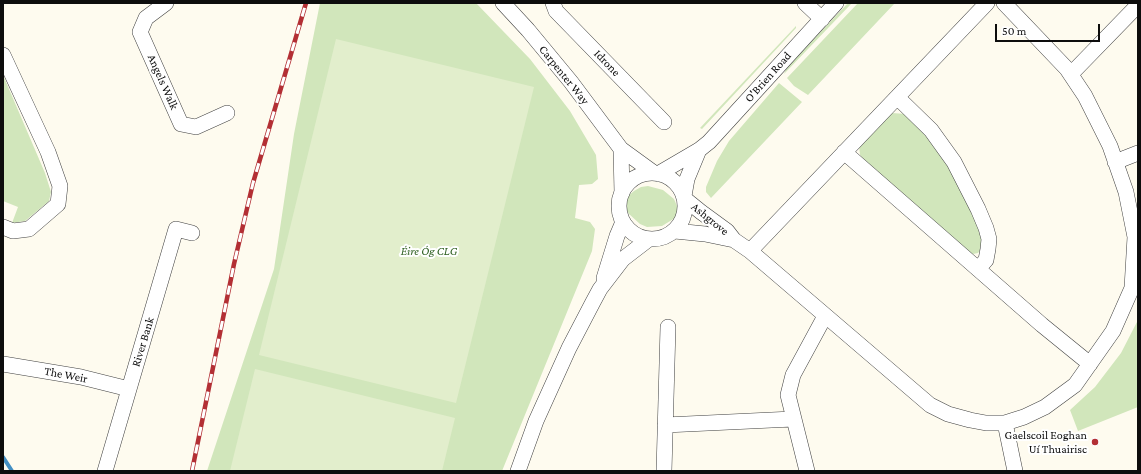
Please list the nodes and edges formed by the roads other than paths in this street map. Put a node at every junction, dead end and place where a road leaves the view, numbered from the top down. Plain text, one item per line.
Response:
1 (166, 3) edge
2 (503, 3) edge
3 (553, 3) edge
4 (805, 3) edge
5 (836, 3) edge
6 (987, 3) edge
7 (1007, 4) edge
8 (1138, 5) edge
9 (822, 19) junction
10 (3, 55) edge
11 (1071, 74) junction
12 (897, 97) junction
13 (227, 113) dead end
14 (664, 122) dead end
15 (621, 149) junction
16 (699, 150) junction
17 (844, 152) junction
18 (1138, 153) edge
19 (1115, 162) junction
20 (656, 173) junction
21 (622, 193) junction
22 (684, 197) junction
23 (623, 222) junction
24 (3, 227) edge
25 (675, 231) junction
26 (192, 232) dead end
27 (649, 239) junction
28 (734, 240) junction
29 (750, 251) junction
30 (978, 269) junction
31 (600, 288) junction
32 (825, 316) junction
33 (668, 327) dead end
34 (3, 364) edge
35 (1090, 364) junction
36 (129, 389) junction
37 (793, 419) junction
38 (1005, 423) junction
39 (665, 425) junction
40 (105, 471) edge
41 (518, 471) edge
42 (664, 471) edge
43 (807, 471) edge
44 (1015, 471) edge

1 - 13 street, Angels Walk
2 - 15 street, Carpenter Way
3 - 14 street, Idrone
4 - 9 street
5 - 9 street, O'Brien Road
6 - 12 street
7 - 11 street, Ashgrove
8 - 11 street
9 - 16 street, O'Brien Road
10 - 24 street
11 - 19 street, Ashgrove
12 - 17 street
12 - 30 street
15 - 20 street, Carpenter Way
15 - 21 street
16 - 20 street, O'Brien Road
16 - 22 street, O'Brien Road
17 - 29 street
17 - 30 street
18 - 19 street
19 - 35 street, Ashgrove
20 - 21 street
20 - 22 street
21 - 23 street
22 - 25 street
22 - 28 street, Ashgrove
23 - 27 street
23 - 31 street
25 - 27 street
25 - 28 street, Ashgrove
26 - 36 street, River Bank
27 - 31 street
28 - 29 street, Ashgrove
29 - 32 street, Ashgrove
30 - 35 street
31 - 41 street
32 - 37 street
32 - 38 street, Ashgrove
33 - 39 street
34 - 36 street, The Weir
35 - 38 street, Ashgrove
36 - 40 street, River Bank
37 - 39 street
37 - 43 street
38 - 44 street
39 - 42 street

